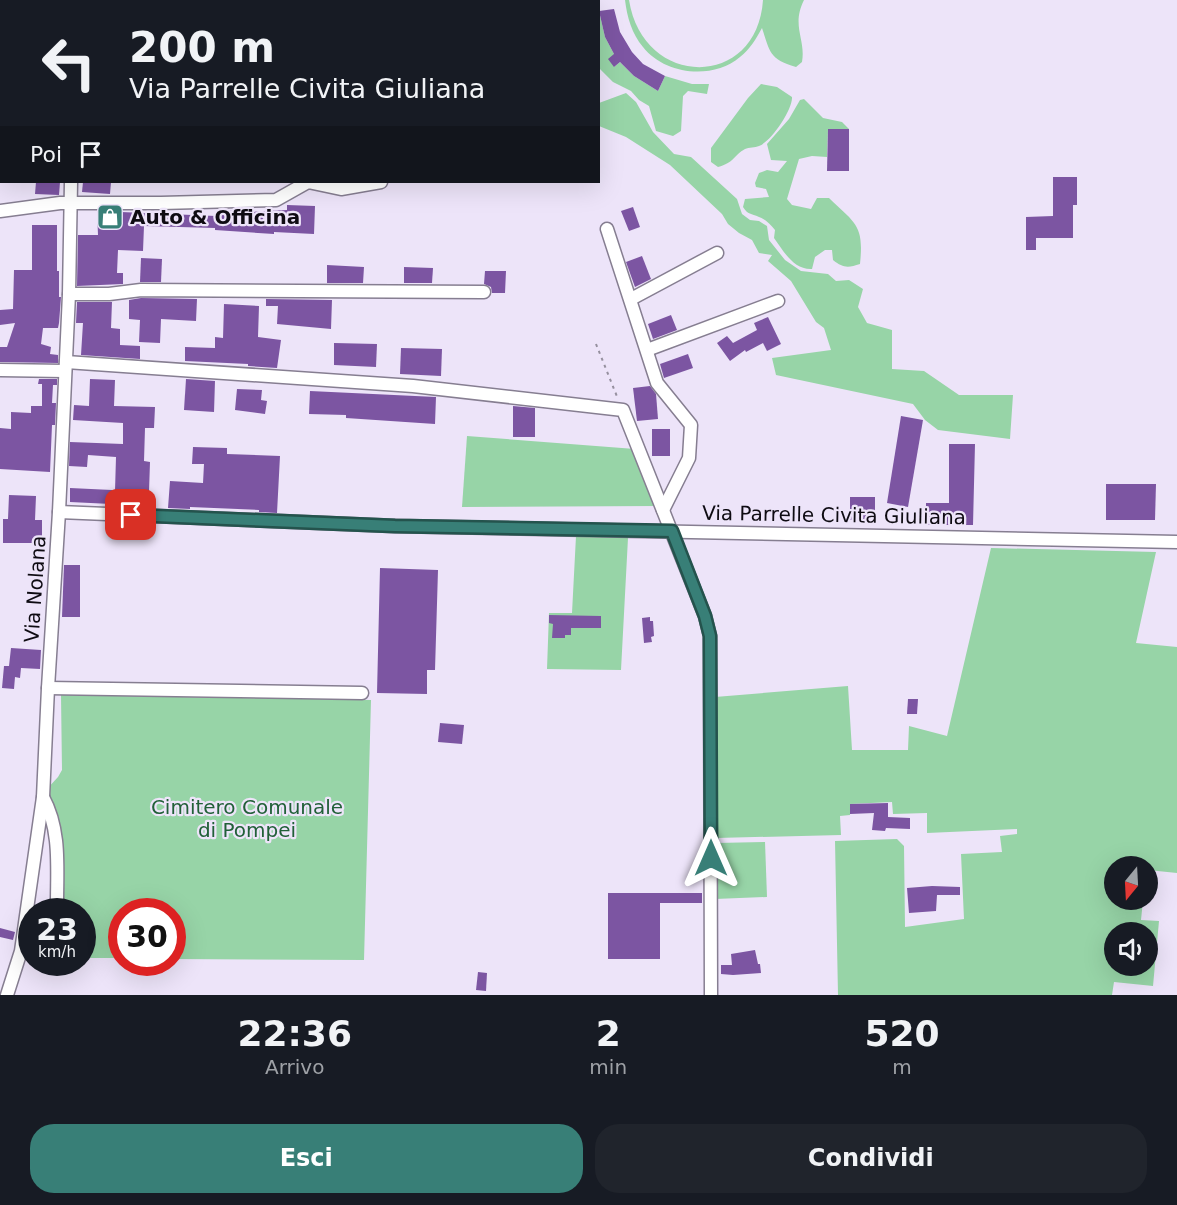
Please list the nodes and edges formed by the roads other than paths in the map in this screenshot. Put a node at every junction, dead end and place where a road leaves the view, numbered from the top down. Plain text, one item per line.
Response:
1 (71, 183) edge
2 (306, 183) edge
3 (313, 183) edge
4 (375, 183) edge
5 (71, 203) junction
6 (0, 211) edge
7 (607, 229) dead end
8 (717, 253) dead end
9 (484, 292) dead end
10 (69, 294) junction
11 (631, 299) junction
12 (778, 301) dead end
13 (648, 350) junction
14 (65, 366) junction
15 (0, 370) edge
16 (663, 510) junction
17 (59, 512) junction
18 (672, 531) junction
19 (1177, 542) edge
20 (48, 688) junction
21 (362, 693) dead end
22 (43, 797) junction
23 (32, 898) edge
24 (57, 898) edge
25 (18, 968) edge
26 (7, 995) edge
27 (711, 995) edge

1 - 5 street, Via Nolana
2 - 5 street
3 - 4 street
5 - 6 street
5 - 10 street, Via Nolana
7 - 11 street
8 - 11 street
9 - 10 street
10 - 14 street, Via Nolana
11 - 13 street
12 - 13 street
13 - 16 street
14 - 15 street
14 - 16 street
14 - 17 street, Via Nolana
16 - 18 street
17 - 18 street, Via Parrelle Civita Giuliana
17 - 20 street, Via Nolana
18 - 19 street, Via Parrelle Civita Giuliana
18 - 27 street
20 - 21 street
20 - 22 street, Via Nolana
22 - 23 street, Via Nolana
22 - 24 street
25 - 26 street, Via Nolana

